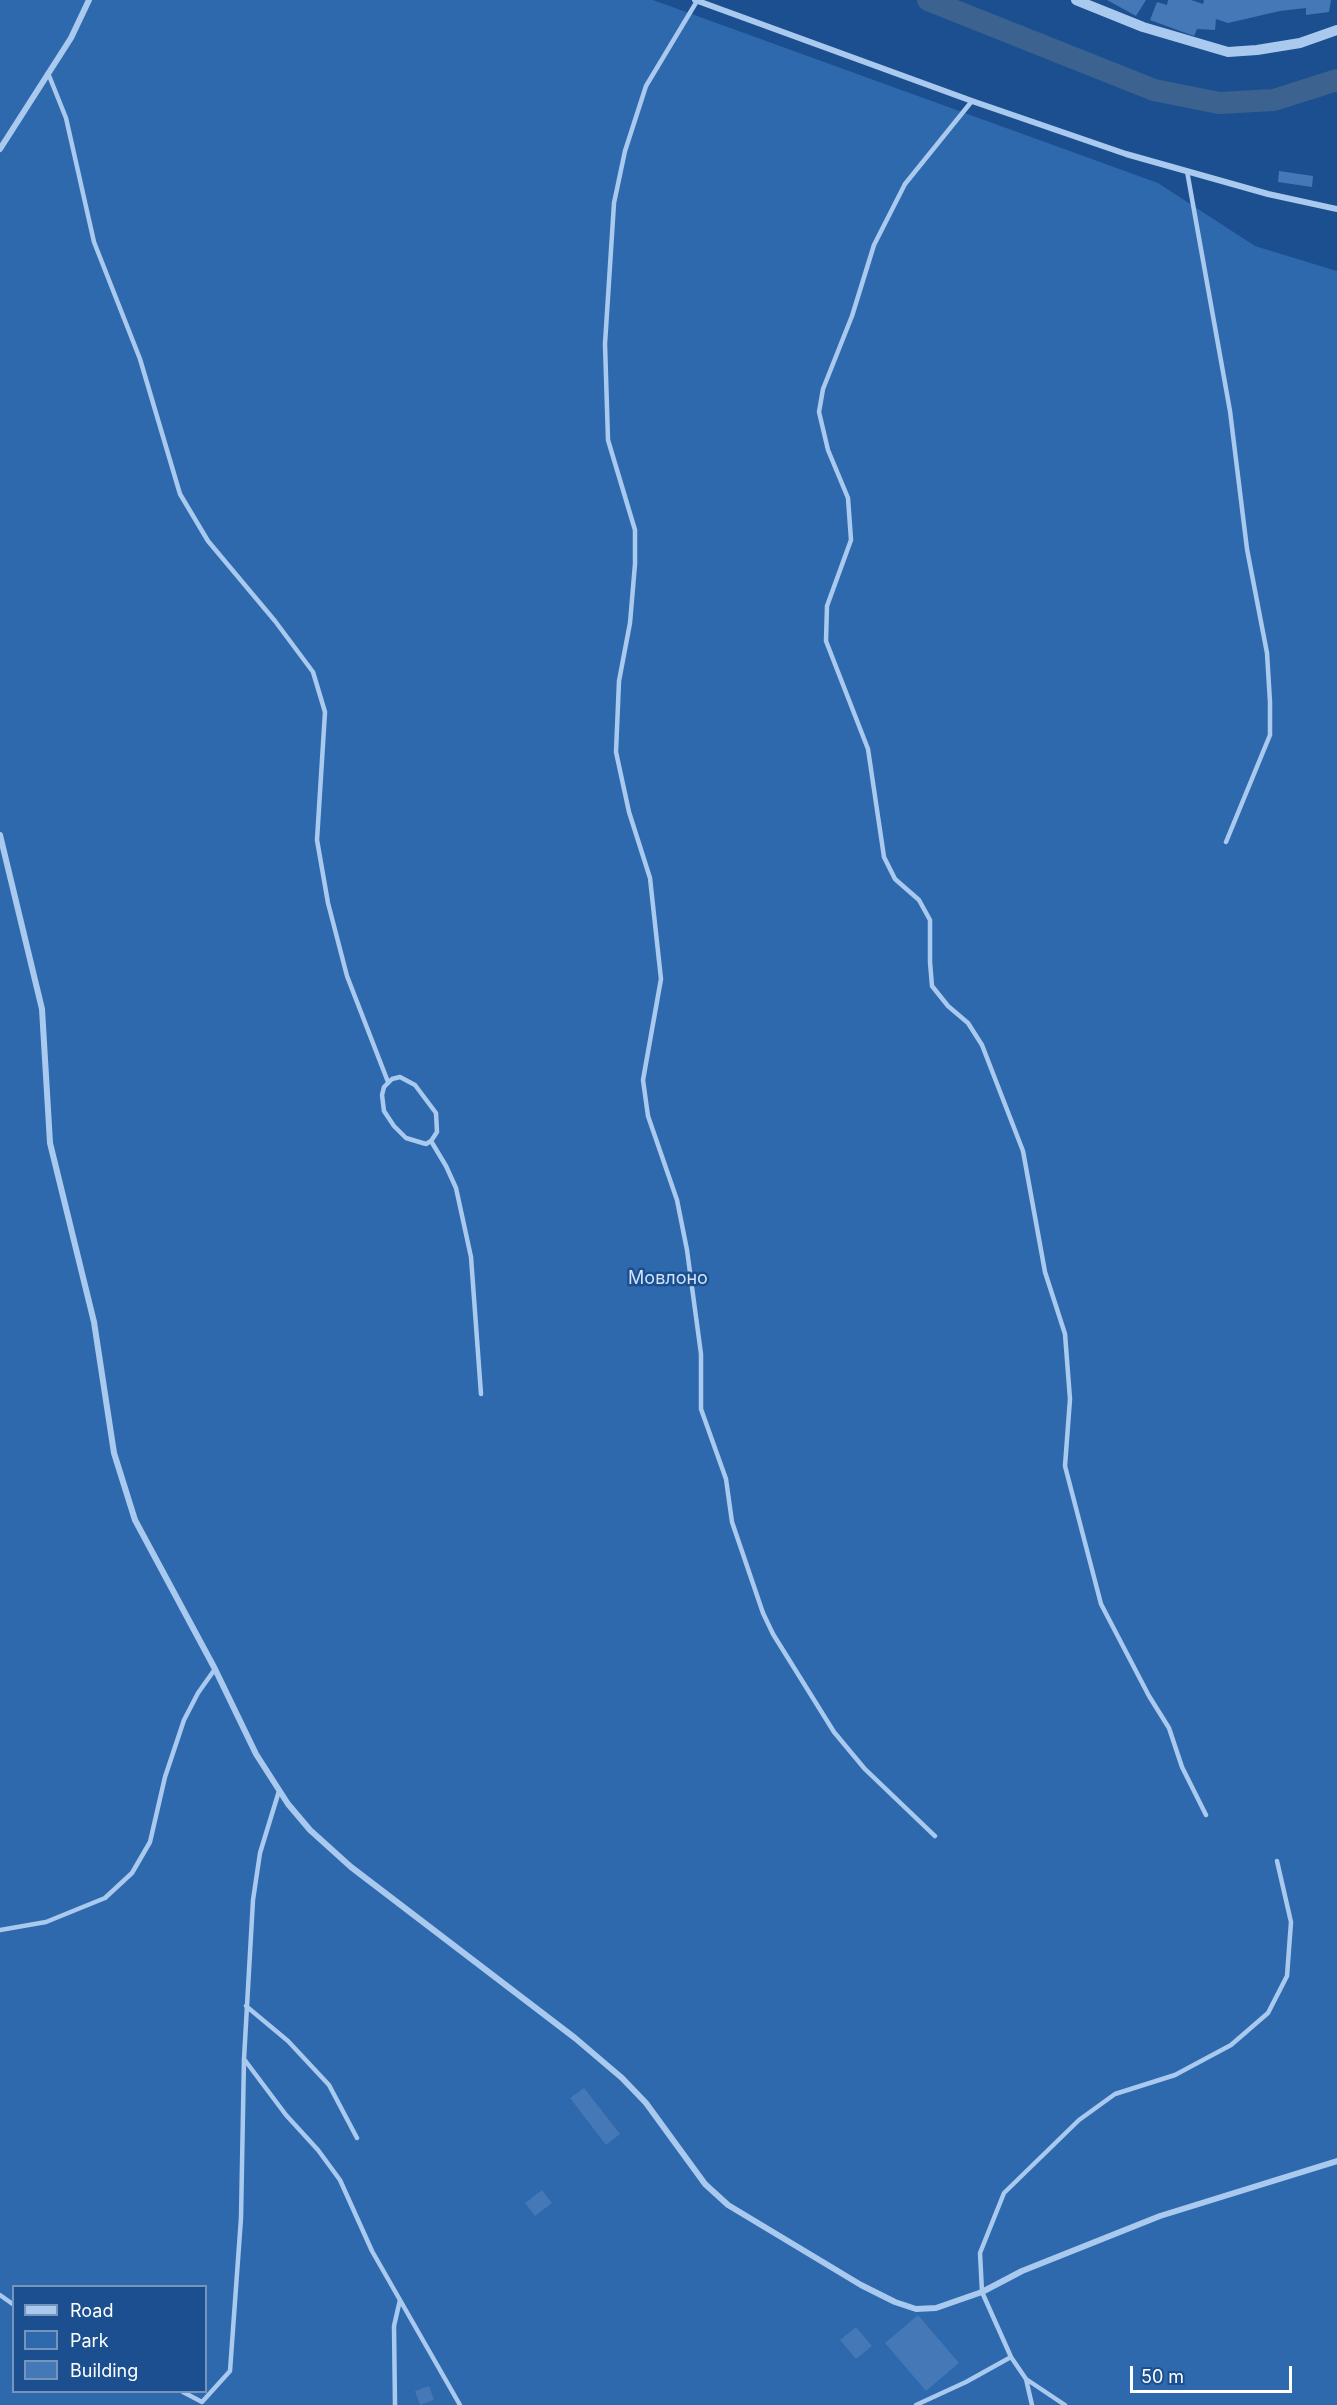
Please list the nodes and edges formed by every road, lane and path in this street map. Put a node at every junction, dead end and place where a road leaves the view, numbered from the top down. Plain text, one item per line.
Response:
1 (89, 0) edge
2 (696, 0) edge
3 (1076, 0) edge
4 (1337, 30) edge
5 (48, 72) junction
6 (972, 101) junction
7 (0, 149) edge
8 (1187, 171) junction
9 (1337, 209) edge
10 (0, 835) edge
11 (1226, 842) dead end
12 (388, 1082) junction
13 (431, 1141) junction
14 (481, 1394) dead end
15 (215, 1669) junction
16 (279, 1791) junction
17 (1206, 1815) dead end
18 (935, 1836) dead end
19 (1277, 1861) dead end
20 (0, 1930) edge
21 (246, 2006) junction
22 (244, 2059) junction
23 (357, 2138) dead end
24 (1337, 2161) edge
25 (982, 2292) junction
26 (0, 2295) edge
27 (400, 2300) junction
28 (12, 2304) edge
29 (1011, 2357) junction
30 (1026, 2379) junction
31 (187, 2393) edge
32 (205, 2403) edge
33 (395, 2405) edge
34 (460, 2405) edge
35 (916, 2405) edge
36 (1032, 2405) edge
37 (1065, 2405) edge

1 - 5 street
2 - 6 street
2 - 18 lane
3 - 4 street
5 - 7 street
5 - 12 lane
6 - 8 street
6 - 17 lane
8 - 9 street
8 - 11 lane
10 - 15 street
12 - 13 lane
12 - 13 lane
13 - 14 lane
15 - 16 street
15 - 20 lane
16 - 21 lane
16 - 25 street
19 - 25 lane
21 - 22 lane
21 - 23 lane
22 - 27 lane
22 - 32 lane
24 - 25 street
25 - 29 lane
26 - 28 lane
27 - 33 lane
27 - 34 lane
29 - 30 lane
29 - 35 lane
30 - 36 lane
30 - 37 lane
31 - 32 lane

